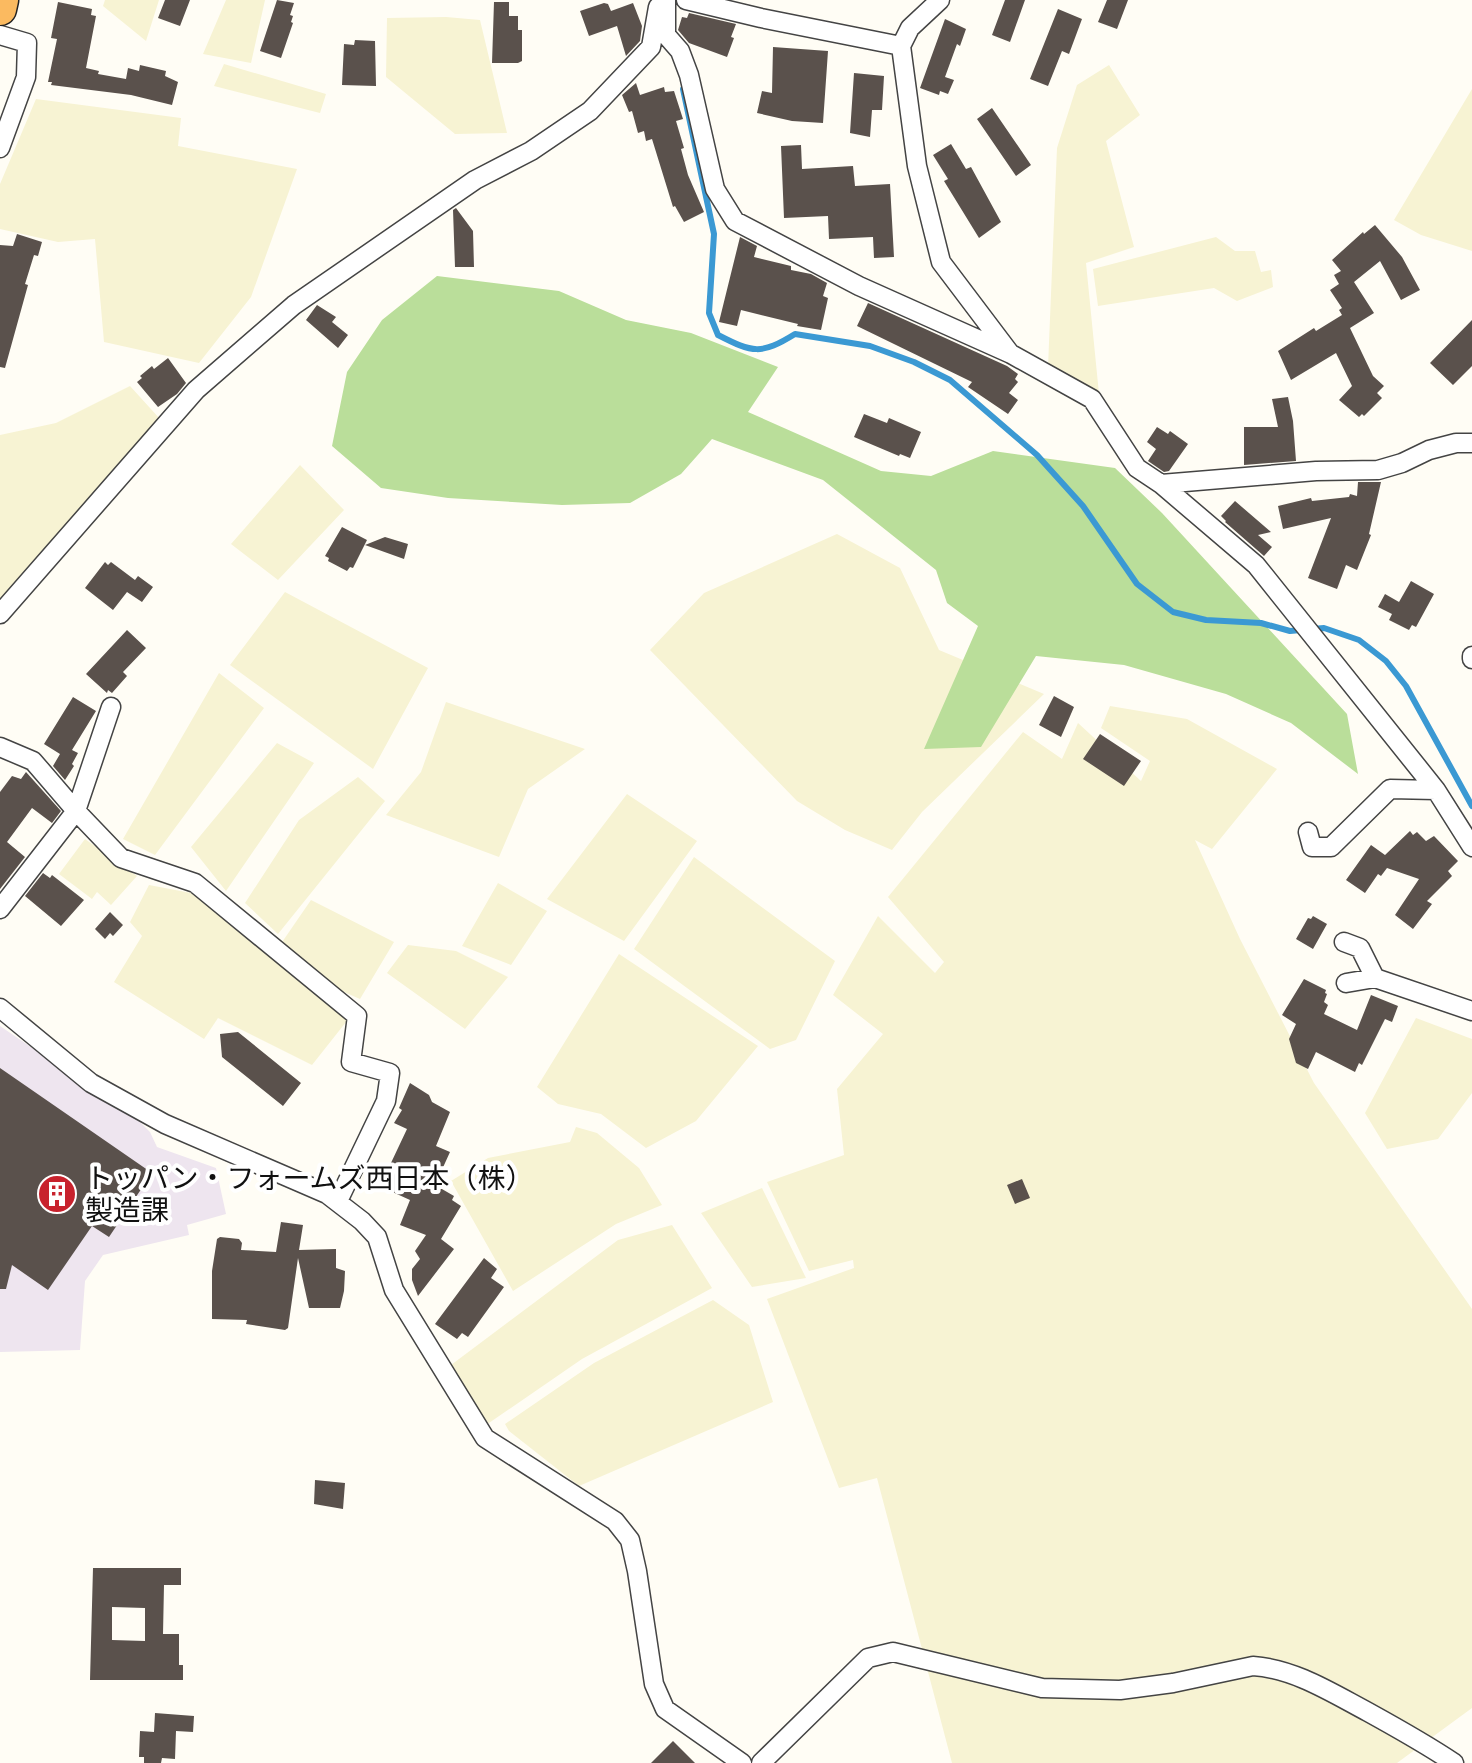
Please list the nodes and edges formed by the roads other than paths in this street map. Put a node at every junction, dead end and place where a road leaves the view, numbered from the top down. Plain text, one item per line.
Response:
1 (2, 0) edge
2 (659, 0) edge
3 (666, 0) edge
4 (686, 0) edge
5 (940, 0) edge
6 (0, 9) edge
7 (0, 35) edge
8 (901, 46) junction
9 (0, 148) edge
10 (1011, 354) junction
11 (1472, 443) edge
12 (1161, 484) junction
13 (0, 614) edge
14 (111, 707) dead end
15 (0, 747) edge
16 (1436, 790) junction
17 (76, 811) junction
18 (1308, 832) dead end
19 (1472, 847) edge
20 (0, 909) edge
21 (1344, 942) dead end
22 (1375, 978) junction
23 (1346, 983) dead end
24 (0, 1008) edge
25 (1472, 1011) edge
26 (338, 1201) junction
27 (742, 1763) edge
28 (761, 1763) edge
29 (1454, 1763) edge

1 - 6 highway
2 - 13 street
3 - 10 street
4 - 8 street
5 - 8 street
7 - 9 street
8 - 10 street
10 - 12 street
11 - 12 street
12 - 16 street
14 - 17 street
15 - 17 street
16 - 18 street
16 - 19 street
17 - 20 street
17 - 26 street
21 - 22 street
22 - 23 street
22 - 25 street
24 - 26 street
26 - 27 street
28 - 29 street

